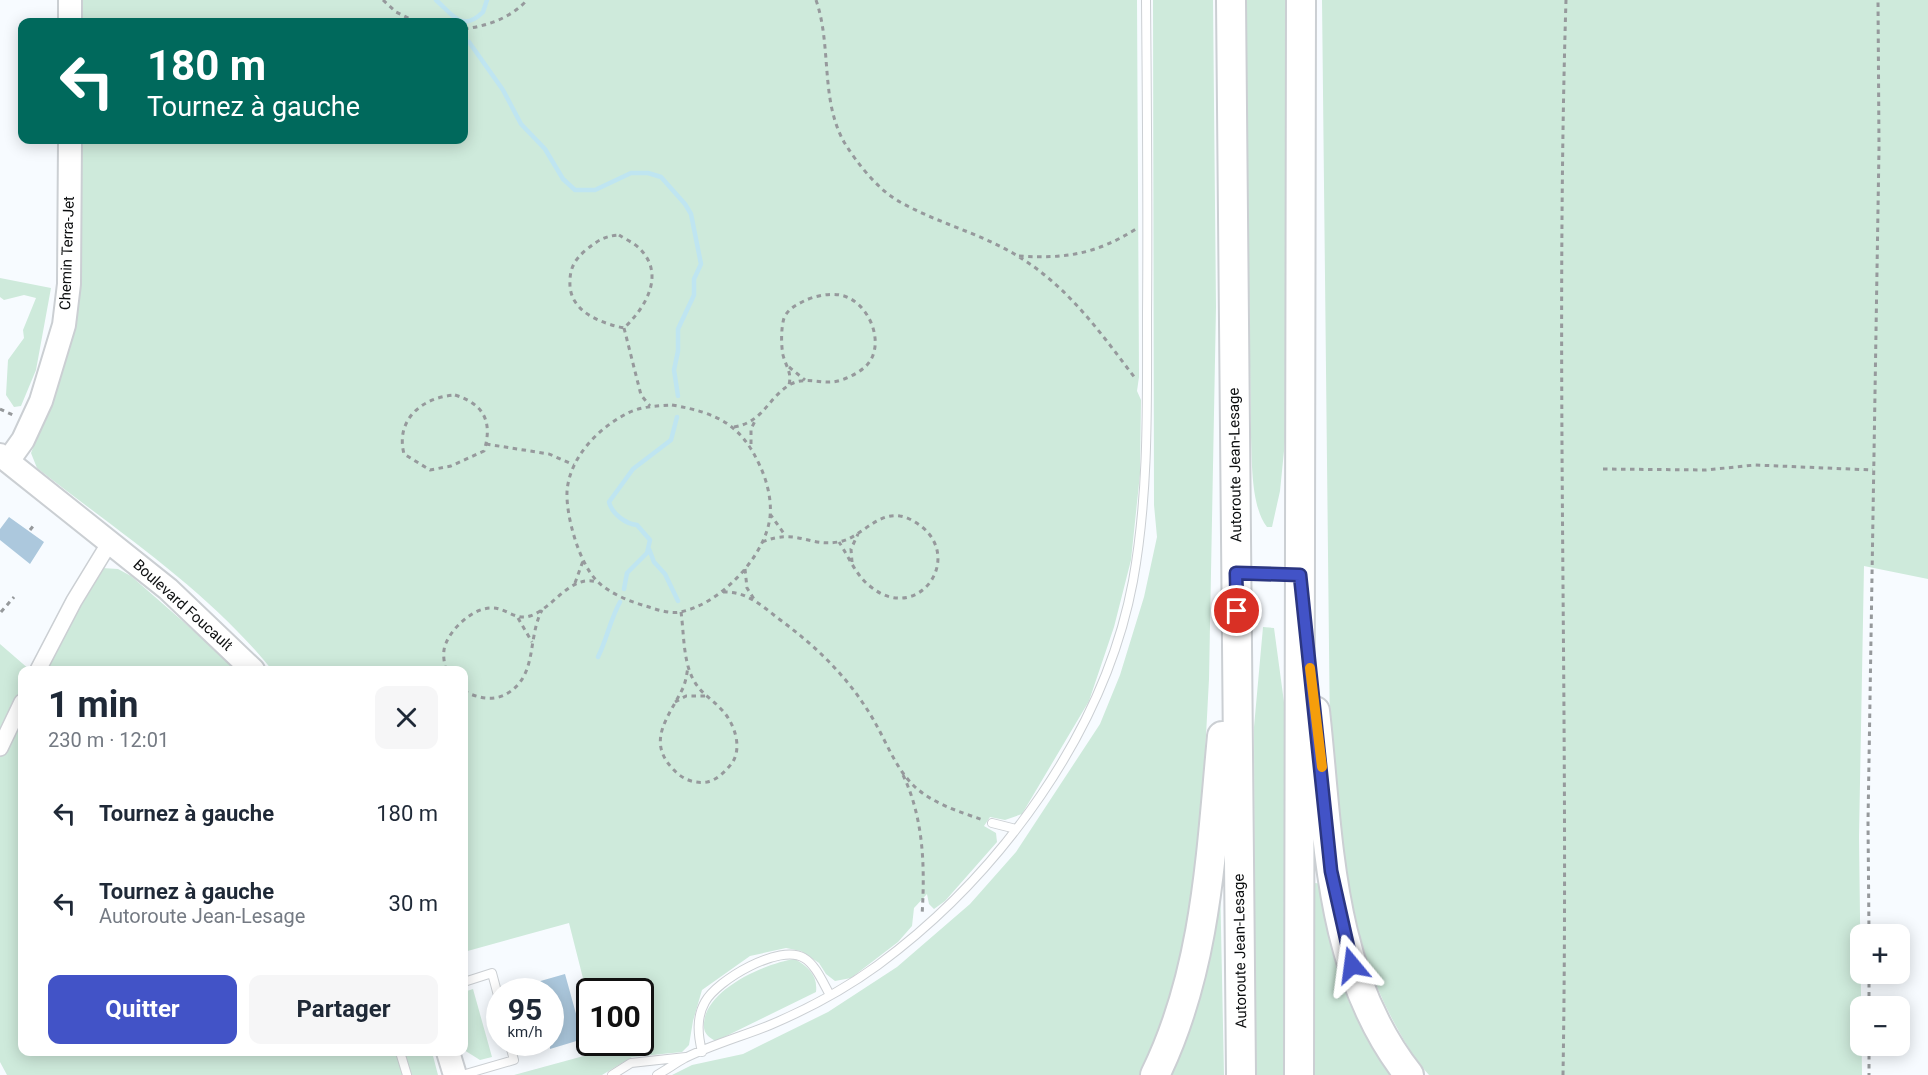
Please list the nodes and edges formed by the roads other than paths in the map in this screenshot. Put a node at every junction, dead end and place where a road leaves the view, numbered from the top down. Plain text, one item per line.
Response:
1 (70, 0) edge
2 (1146, 0) edge
3 (1231, 0) edge
4 (1302, 0) edge
5 (70, 18) edge
6 (70, 144) edge
7 (4, 458) edge
8 (110, 542) junction
9 (1236, 573) junction
10 (1300, 575) junction
11 (40, 666) edge
12 (250, 666) edge
13 (18, 710) edge
14 (0, 748) edge
15 (992, 823) road end
16 (1016, 829) junction
17 (493, 978) edge
18 (468, 981) edge
19 (830, 995) junction
20 (702, 1052) junction
21 (401, 1056) edge
22 (449, 1056) edge
23 (513, 1056) edge
24 (687, 1057) junction
25 (407, 1075) edge
26 (455, 1075) edge
27 (462, 1075) edge
28 (612, 1075) edge
29 (657, 1075) edge
30 (1155, 1075) edge
31 (1241, 1075) edge
32 (1299, 1075) edge
33 (1409, 1075) edge

1 - 5 street
2 - 16 lane
3 - 9 highway, Autoroute Jean-Lesage
4 - 10 highway
6 - 7 street, Chemin Terra-Jet
7 - 8 street, Boulevard Foucault
8 - 11 street
8 - 12 street, Boulevard Foucault
9 - 10 lane
9 - 30 highway
9 - 31 highway, Autoroute Jean-Lesage
10 - 32 highway
10 - 33 highway
13 - 14 street
15 - 16 lane
16 - 19 lane
17 - 18 lane
19 - 20 lane
19 - 20 lane
20 - 24 lane
21 - 25 lane
22 - 26 street
23 - 27 lane
24 - 28 lane
24 - 29 lane

